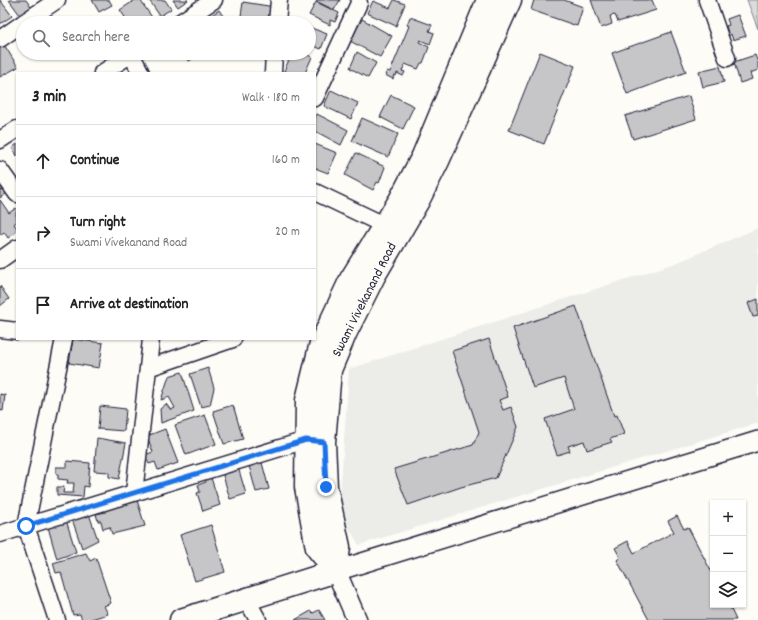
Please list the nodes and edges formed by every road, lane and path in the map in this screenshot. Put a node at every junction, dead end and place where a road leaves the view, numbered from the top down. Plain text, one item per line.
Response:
1 (57, 0) edge
2 (214, 0) edge
3 (279, 0) edge
4 (488, 0) edge
5 (510, 0) edge
6 (707, 0) edge
7 (359, 3) dead end
8 (33, 16) edge
9 (189, 16) edge
10 (278, 16) edge
11 (16, 28) edge
12 (0, 38) edge
13 (727, 58) dead end
14 (123, 60) edge
15 (135, 60) edge
16 (274, 60) edge
17 (104, 72) edge
18 (141, 72) edge
19 (273, 72) edge
20 (316, 96) edge
21 (16, 130) edge
22 (0, 140) edge
23 (0, 170) edge
24 (316, 192) edge
25 (16, 193) edge
26 (384, 225) junction
27 (16, 249) edge
28 (0, 260) edge
29 (0, 329) edge
30 (16, 331) edge
31 (64, 340) edge
32 (151, 340) edge
33 (230, 340) edge
34 (148, 368) junction
35 (315, 441) junction
36 (758, 441) edge
37 (134, 493) junction
38 (26, 526) junction
39 (0, 534) edge
40 (336, 571) junction
41 (247, 600) junction
42 (57, 620) edge
43 (181, 620) edge
44 (258, 620) edge
45 (357, 620) edge

1 - 8 street
2 - 9 street
3 - 10 street
4 - 26 main road
5 - 35 main road, Swami Vivekanand Road
6 - 13 street
7 - 20 street
11 - 12 street
14 - 17 street
15 - 18 street
16 - 19 street
21 - 22 street
23 - 25 street
24 - 26 street
26 - 35 main road
27 - 28 street
29 - 30 street
31 - 38 street
32 - 34 street
33 - 34 street
34 - 37 street
35 - 37 street
35 - 40 main road, Swami Vivekanand Road
36 - 40 street
37 - 38 street
38 - 39 street
38 - 42 street
40 - 41 main road
40 - 45 street
41 - 43 main road
41 - 44 street

